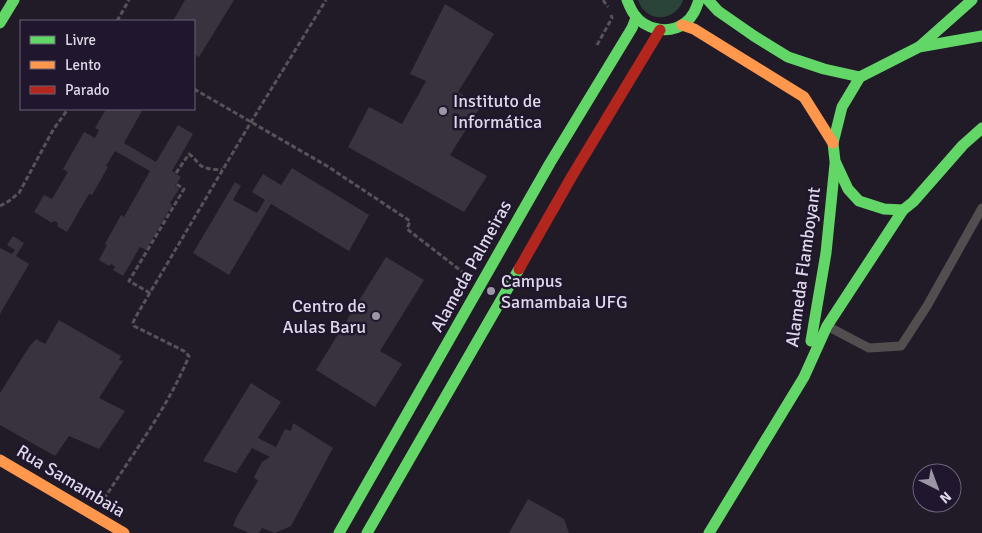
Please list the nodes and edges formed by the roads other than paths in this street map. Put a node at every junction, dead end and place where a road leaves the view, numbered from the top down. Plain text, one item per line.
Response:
1 (14, 0) edge
2 (627, 0) edge
3 (699, 0) edge
4 (708, 0) edge
5 (972, 0) edge
6 (636, 18) junction
7 (0, 23) edge
8 (682, 25) junction
9 (660, 30) junction
10 (982, 36) edge
11 (919, 47) junction
12 (860, 77) junction
13 (982, 128) edge
14 (833, 143) junction
15 (835, 161) junction
16 (982, 208) edge
17 (903, 210) junction
18 (827, 326) junction
19 (804, 377) junction
20 (0, 460) edge
21 (124, 533) edge
22 (339, 533) edge
23 (367, 533) edge
24 (710, 533) edge

1 - 7 street
2 - 6 street
3 - 8 street
4 - 12 street
5 - 11 street
6 - 9 street
6 - 22 street, Alameda Palmeiras
8 - 9 street
8 - 14 street
9 - 23 street
10 - 11 street
11 - 12 street
12 - 14 street, Alameda Flamboyant
13 - 17 street, Alameda Flamboyant
14 - 15 street, Alameda Flamboyant
15 - 17 street, Alameda Flamboyant
15 - 19 street, Alameda Flamboyant
16 - 18 lane
17 - 18 street, Alameda Flamboyant
18 - 19 street, Alameda Flamboyant
19 - 24 street, Alameda Flamboyant
20 - 21 street, Rua Samambaia

